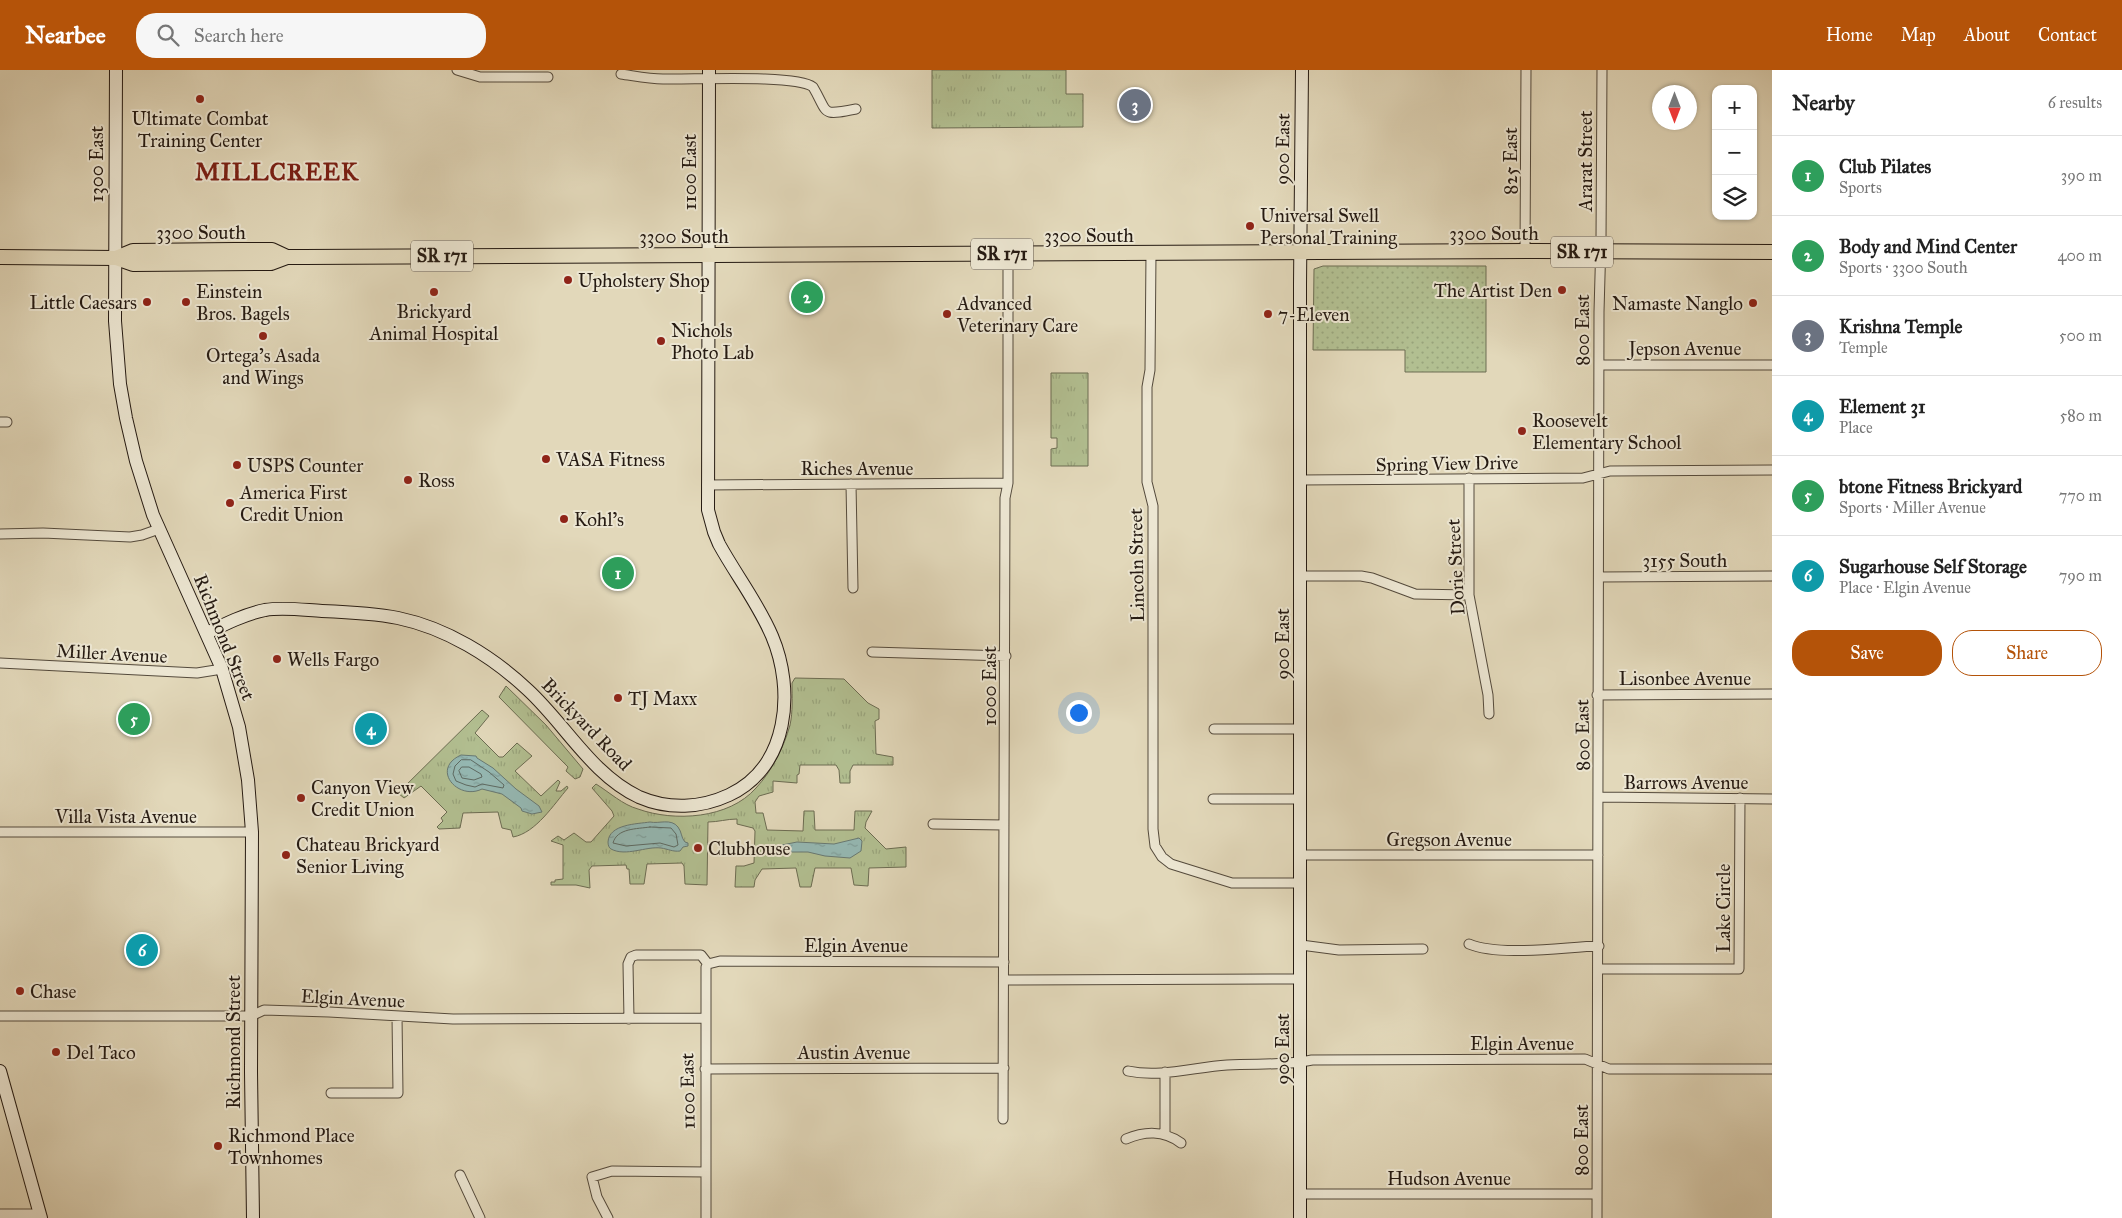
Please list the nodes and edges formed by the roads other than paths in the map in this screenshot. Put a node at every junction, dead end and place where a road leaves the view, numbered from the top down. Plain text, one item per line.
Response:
1 (116, 70) edge
2 (457, 70) edge
3 (1302, 70) edge
4 (1526, 70) edge
5 (1602, 70) edge
6 (621, 74) dead end
7 (709, 74) edge
8 (548, 77) dead end
9 (856, 109) dead end
10 (1525, 252) junction
11 (1600, 252) junction
12 (1772, 252) edge
13 (1151, 253) junction
14 (1300, 253) junction
15 (1008, 254) junction
16 (708, 255) junction
17 (0, 257) edge
18 (116, 258) junction
19 (1598, 365) junction
20 (1772, 365) edge
21 (1772, 470) edge
22 (1598, 474) junction
23 (1469, 478) junction
24 (1300, 480) junction
25 (1008, 483) junction
26 (851, 484) junction
27 (707, 485) junction
28 (159, 529) junction
29 (0, 534) edge
30 (1300, 576) junction
31 (1599, 576) junction
32 (1772, 576) edge
33 (853, 588) dead end
34 (1469, 595) junction
35 (207, 633) junction
36 (872, 652) dead end
37 (1006, 656) junction
38 (0, 664) edge
39 (222, 668) junction
40 (1597, 694) junction
41 (1772, 694) edge
42 (1490, 714) dead end
43 (1214, 729) dead end
44 (1301, 729) junction
45 (1599, 797) junction
46 (1740, 798) junction
47 (1213, 799) dead end
48 (1301, 799) junction
49 (1772, 799) edge
50 (933, 824) dead end
51 (1004, 825) junction
52 (0, 832) edge
53 (252, 832) junction
54 (1598, 855) junction
55 (1300, 856) junction
56 (1301, 883) junction
57 (1469, 944) dead end
58 (1301, 945) junction
59 (1599, 946) junction
60 (1423, 948) dead end
61 (1004, 962) junction
62 (708, 964) junction
63 (1599, 969) junction
64 (1301, 979) junction
65 (1004, 980) junction
66 (0, 1016) edge
67 (251, 1016) junction
68 (397, 1016) junction
69 (705, 1018) junction
70 (629, 1019) junction
71 (1301, 1062) junction
72 (1597, 1064) junction
73 (1004, 1068) junction
74 (705, 1069) junction
75 (1772, 1069) edge
76 (0, 1071) edge
77 (1128, 1071) dead end
78 (1165, 1072) junction
79 (331, 1093) dead end
80 (4, 1100) edge
81 (1003, 1119) dead end
82 (1166, 1134) junction
83 (1126, 1140) dead end
84 (1181, 1143) dead end
85 (706, 1172) junction
86 (460, 1175) dead end
87 (1300, 1194) junction
88 (1597, 1194) junction
89 (0, 1214) edge
90 (40, 1216) edge
91 (254, 1218) edge
92 (480, 1218) edge
93 (608, 1218) edge
94 (706, 1218) edge
95 (1300, 1218) edge
96 (1597, 1218) edge

1 - 18 street, 1300 East
2 - 8 street
3 - 14 street, 900 East
4 - 10 street, 825 East
5 - 11 street, Ararat Street
6 - 7 street
7 - 9 street
7 - 16 street, 1100 East
10 - 11 main road, 3300 South / SR 171
10 - 14 main road, 3300 South / SR 171
11 - 12 main road, 3300 South / SR 171
11 - 19 street, 800 East
13 - 14 main road, 3300 South / SR 171
13 - 15 main road, 3300 South / SR 171
13 - 56 street, Lincoln Street
14 - 24 street, 900 East
15 - 16 main road, 3300 South / SR 171
15 - 25 street, 1000 East
16 - 18 main road, 3300 South / SR 171
16 - 27 street, 1100 East
17 - 18 main road, 3300 South / SR 171
18 - 28 street, Richmond Street
19 - 20 street, Jepson Avenue
19 - 22 street, 800 East
21 - 22 street, Spring View Drive
22 - 23 street, Spring View Drive
22 - 31 street, 800 East
23 - 24 street, Spring View Drive
23 - 34 street, Dorie Street
24 - 30 street, 900 East
25 - 26 street, Riches Avenue
25 - 37 street, 1000 East
26 - 27 street, Riches Avenue
26 - 33 street
27 - 35 street, Brickyard Road
28 - 29 street
28 - 35 street, Richmond Street
30 - 34 street
30 - 44 street, 900 East
31 - 32 street, 3155 South
31 - 40 street, 800 East
34 - 42 street, Dorie Street
35 - 39 street, Richmond Street
36 - 37 street
37 - 51 street, 1000 East
38 - 39 street, Miller Avenue
39 - 53 street, Richmond Street
40 - 41 street, Lisonbee Avenue
40 - 45 street, 800 East
43 - 44 street
44 - 48 street, 900 East
45 - 46 street, Barrows Avenue
45 - 54 street, 800 East
46 - 49 street, Barrows Avenue
46 - 63 street, Lake Circle
47 - 48 street
48 - 55 street, 900 East
50 - 51 street
51 - 61 street, 1000 East
52 - 53 street, Villa Vista Avenue
53 - 67 street, Richmond Street
54 - 55 street, Gregson Avenue
54 - 59 street, 800 East
55 - 56 street, 900 East
56 - 58 street, 900 East
57 - 59 street
58 - 60 street
58 - 64 street, 900 East
59 - 63 street, 800 East
61 - 62 street, Elgin Avenue
61 - 65 street, 1000 East
62 - 69 street, 1100 East
62 - 70 street
63 - 72 street, 800 East
64 - 65 street
64 - 71 street, 900 East
65 - 73 street, 1000 East
66 - 67 street, Elgin Avenue
67 - 68 street, Elgin Avenue
67 - 91 street, Richmond Street
68 - 70 street, Elgin Avenue
68 - 79 street
69 - 70 street, Elgin Avenue
69 - 74 street, 1100 East
71 - 72 street, Elgin Avenue
71 - 78 street
71 - 87 street, 900 East
72 - 75 street, Elgin Avenue
72 - 88 street, 800 East
73 - 74 street, Austin Avenue
73 - 81 street, 1000 East
74 - 85 street, 1100 East
76 - 80 street
77 - 78 street
78 - 82 street
80 - 90 street
82 - 83 street
82 - 84 street
85 - 93 street
85 - 94 street, 1100 East
86 - 92 street
87 - 88 street, Hudson Avenue
87 - 95 street, 900 East
88 - 96 street, 800 East
89 - 90 street

